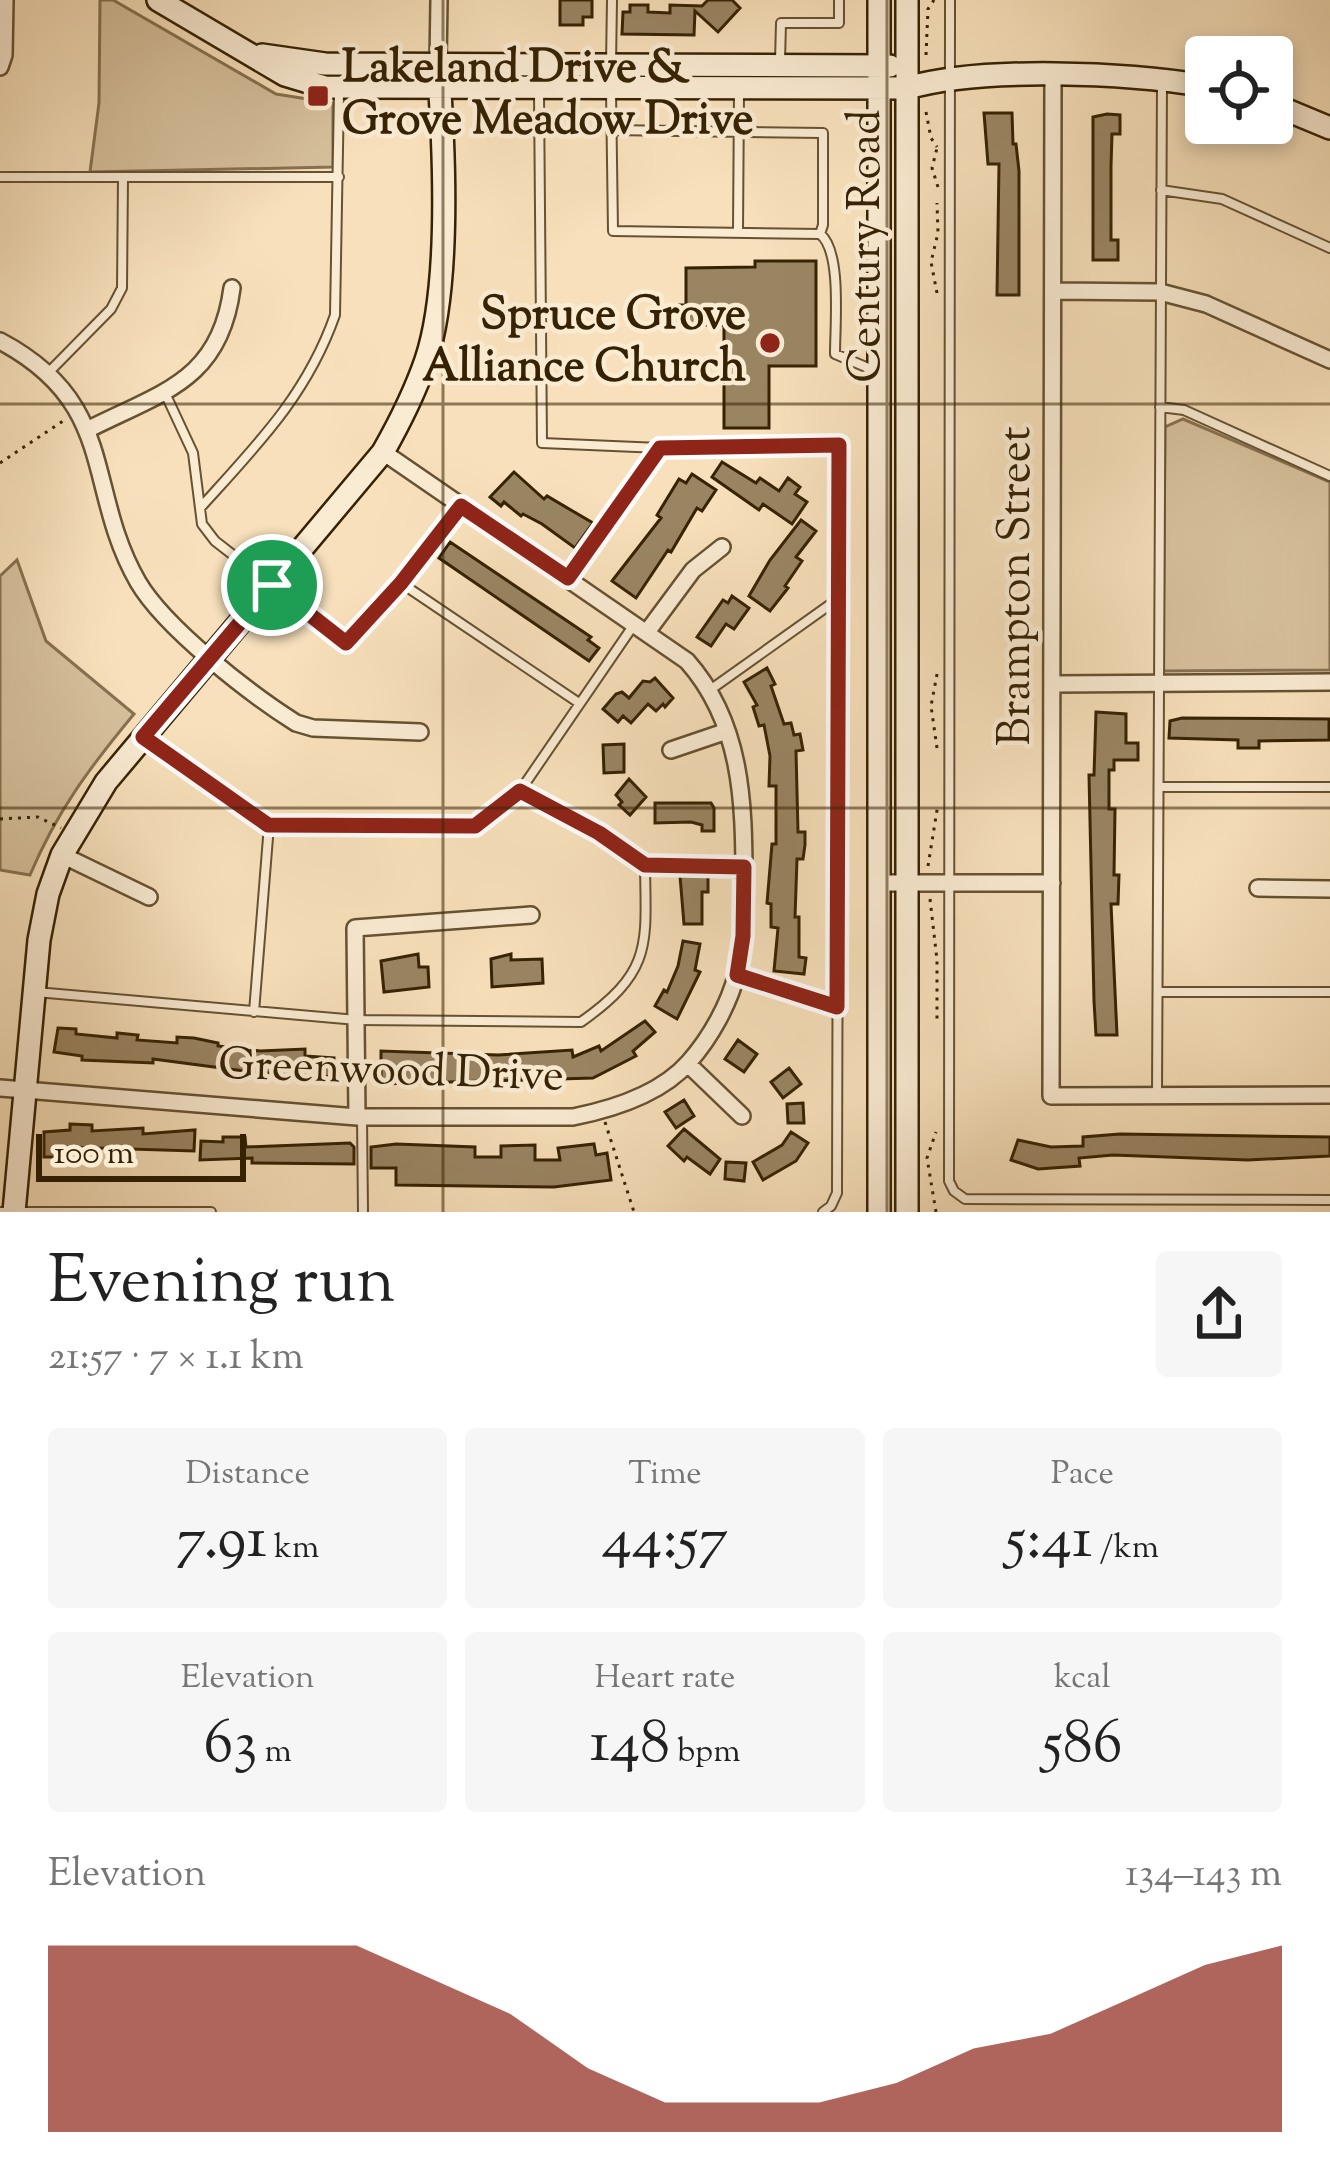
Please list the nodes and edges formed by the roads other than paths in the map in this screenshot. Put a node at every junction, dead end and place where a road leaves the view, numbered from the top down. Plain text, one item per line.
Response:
1 (5, 0) edge
2 (158, 0) edge
3 (440, 0) edge
4 (612, 0) edge
5 (839, 0) edge
6 (880, 0) edge
7 (907, 0) edge
8 (950, 0) edge
9 (438, 64) junction
10 (0, 67) edge
11 (339, 75) junction
12 (950, 76) junction
13 (611, 77) junction
14 (740, 77) junction
15 (780, 77) junction
16 (879, 77) junction
17 (1053, 77) junction
18 (916, 78) junction
19 (1162, 79) junction
20 (1185, 83) edge
21 (440, 88) junction
22 (539, 88) junction
23 (1293, 113) edge
24 (1330, 128) edge
25 (611, 130) junction
26 (739, 130) junction
27 (0, 177) edge
28 (339, 177) junction
29 (123, 178) junction
30 (1161, 190) junction
31 (738, 231) junction
32 (820, 234) junction
33 (1330, 248) edge
34 (232, 288) dead end
35 (1055, 291) junction
36 (1160, 292) junction
37 (0, 341) edge
38 (1330, 360) edge
39 (47, 374) junction
40 (880, 387) junction
41 (164, 391) junction
42 (1160, 407) junction
43 (87, 430) junction
44 (660, 448) junction
45 (383, 452) junction
46 (1330, 476) edge
47 (461, 506) junction
48 (200, 508) junction
49 (722, 547) dead end
50 (568, 578) junction
51 (401, 583) junction
52 (272, 585) junction
53 (836, 601) junction
54 (641, 628) junction
55 (212, 657) junction
56 (1330, 682) edge
57 (1160, 683) junction
58 (1054, 684) junction
59 (709, 691) junction
60 (579, 703) junction
61 (727, 731) junction
62 (420, 732) dead end
63 (143, 737) junction
64 (670, 750) dead end
65 (1160, 787) junction
66 (1330, 787) edge
67 (520, 791) junction
68 (268, 825) junction
69 (67, 846) junction
70 (645, 865) junction
71 (744, 867) junction
72 (880, 883) junction
73 (918, 883) junction
74 (951, 883) junction
75 (1052, 883) junction
76 (1258, 887) dead end
77 (1330, 889) edge
78 (149, 897) dead end
79 (532, 915) dead end
80 (737, 975) junction
81 (34, 991) junction
82 (1157, 992) junction
83 (1330, 992) edge
84 (837, 1007) junction
85 (254, 1012) junction
86 (357, 1021) junction
87 (688, 1064) junction
88 (0, 1088) edge
89 (25, 1090) junction
90 (1330, 1095) edge
91 (1157, 1096) junction
92 (742, 1116) dead end
93 (360, 1118) junction
94 (1330, 1200) edge
95 (0, 1212) edge
96 (14, 1212) edge
97 (211, 1212) edge
98 (363, 1212) edge
99 (824, 1212) edge
100 (878, 1212) edge
101 (907, 1212) edge

1 - 10 street
2 - 11 street
3 - 9 street
4 - 13 lane
5 - 15 lane
6 - 16 street, Century Road
7 - 18 street, Century Road
8 - 12 lane
9 - 11 street
9 - 13 street
9 - 21 street
11 - 21 street
11 - 28 lane
12 - 17 street
12 - 18 street
12 - 74 lane
13 - 14 street
13 - 22 street
13 - 25 lane
14 - 15 street
14 - 26 lane
15 - 16 street
16 - 18 street
16 - 40 street, Century Road
17 - 19 street
17 - 35 street, Brampton Street
18 - 73 street, Century Road
19 - 20 street
19 - 30 lane
21 - 22 street
21 - 45 street
22 - 44 lane
23 - 24 street
25 - 26 lane
25 - 31 lane
26 - 31 lane
26 - 32 lane
27 - 29 lane
28 - 29 lane
28 - 48 lane
29 - 39 lane
30 - 33 lane
30 - 36 lane
31 - 32 lane
32 - 40 lane
34 - 41 street
35 - 36 street
35 - 58 street, Brampton Street
36 - 38 street
36 - 42 lane
37 - 39 street
39 - 43 street
40 - 72 street, Century Road
41 - 43 street
41 - 48 lane
42 - 46 lane
42 - 57 lane
43 - 55 street
44 - 50 lane
44 - 53 lane
45 - 47 street, Greenwood Drive
45 - 52 street
47 - 50 street, Greenwood Drive
47 - 51 lane
48 - 52 lane
49 - 54 street
50 - 54 street, Greenwood Drive
51 - 52 lane
51 - 60 lane
52 - 55 street
53 - 59 lane
53 - 84 lane
54 - 59 street, Greenwood Drive
54 - 60 lane
55 - 62 street
55 - 63 street
56 - 57 street
57 - 58 street
57 - 65 lane
58 - 75 street, Brampton Street
59 - 61 street, Greenwood Drive
60 - 67 lane
61 - 64 street
61 - 71 street, Greenwood Drive
63 - 68 lane
63 - 69 street
65 - 66 lane
65 - 82 lane
67 - 68 lane
67 - 70 lane
68 - 85 lane
69 - 78 street
69 - 81 street
70 - 71 lane
70 - 86 lane
71 - 80 street, Greenwood Drive
72 - 73 street
72 - 100 street, Century Road
73 - 74 street
73 - 101 street, Century Road
74 - 75 street
74 - 94 lane
75 - 91 street, Brampton Street
76 - 77 street
79 - 86 street
80 - 84 lane
80 - 87 street, Greenwood Drive
81 - 85 lane
81 - 89 street
82 - 83 lane
82 - 91 lane
84 - 99 lane
85 - 86 lane
86 - 93 street
87 - 92 street
87 - 93 street, Greenwood Drive
88 - 89 street, Greenwood Drive
89 - 93 street, Greenwood Drive
89 - 96 street
90 - 91 street
93 - 98 lane
95 - 96 lane
96 - 97 lane

